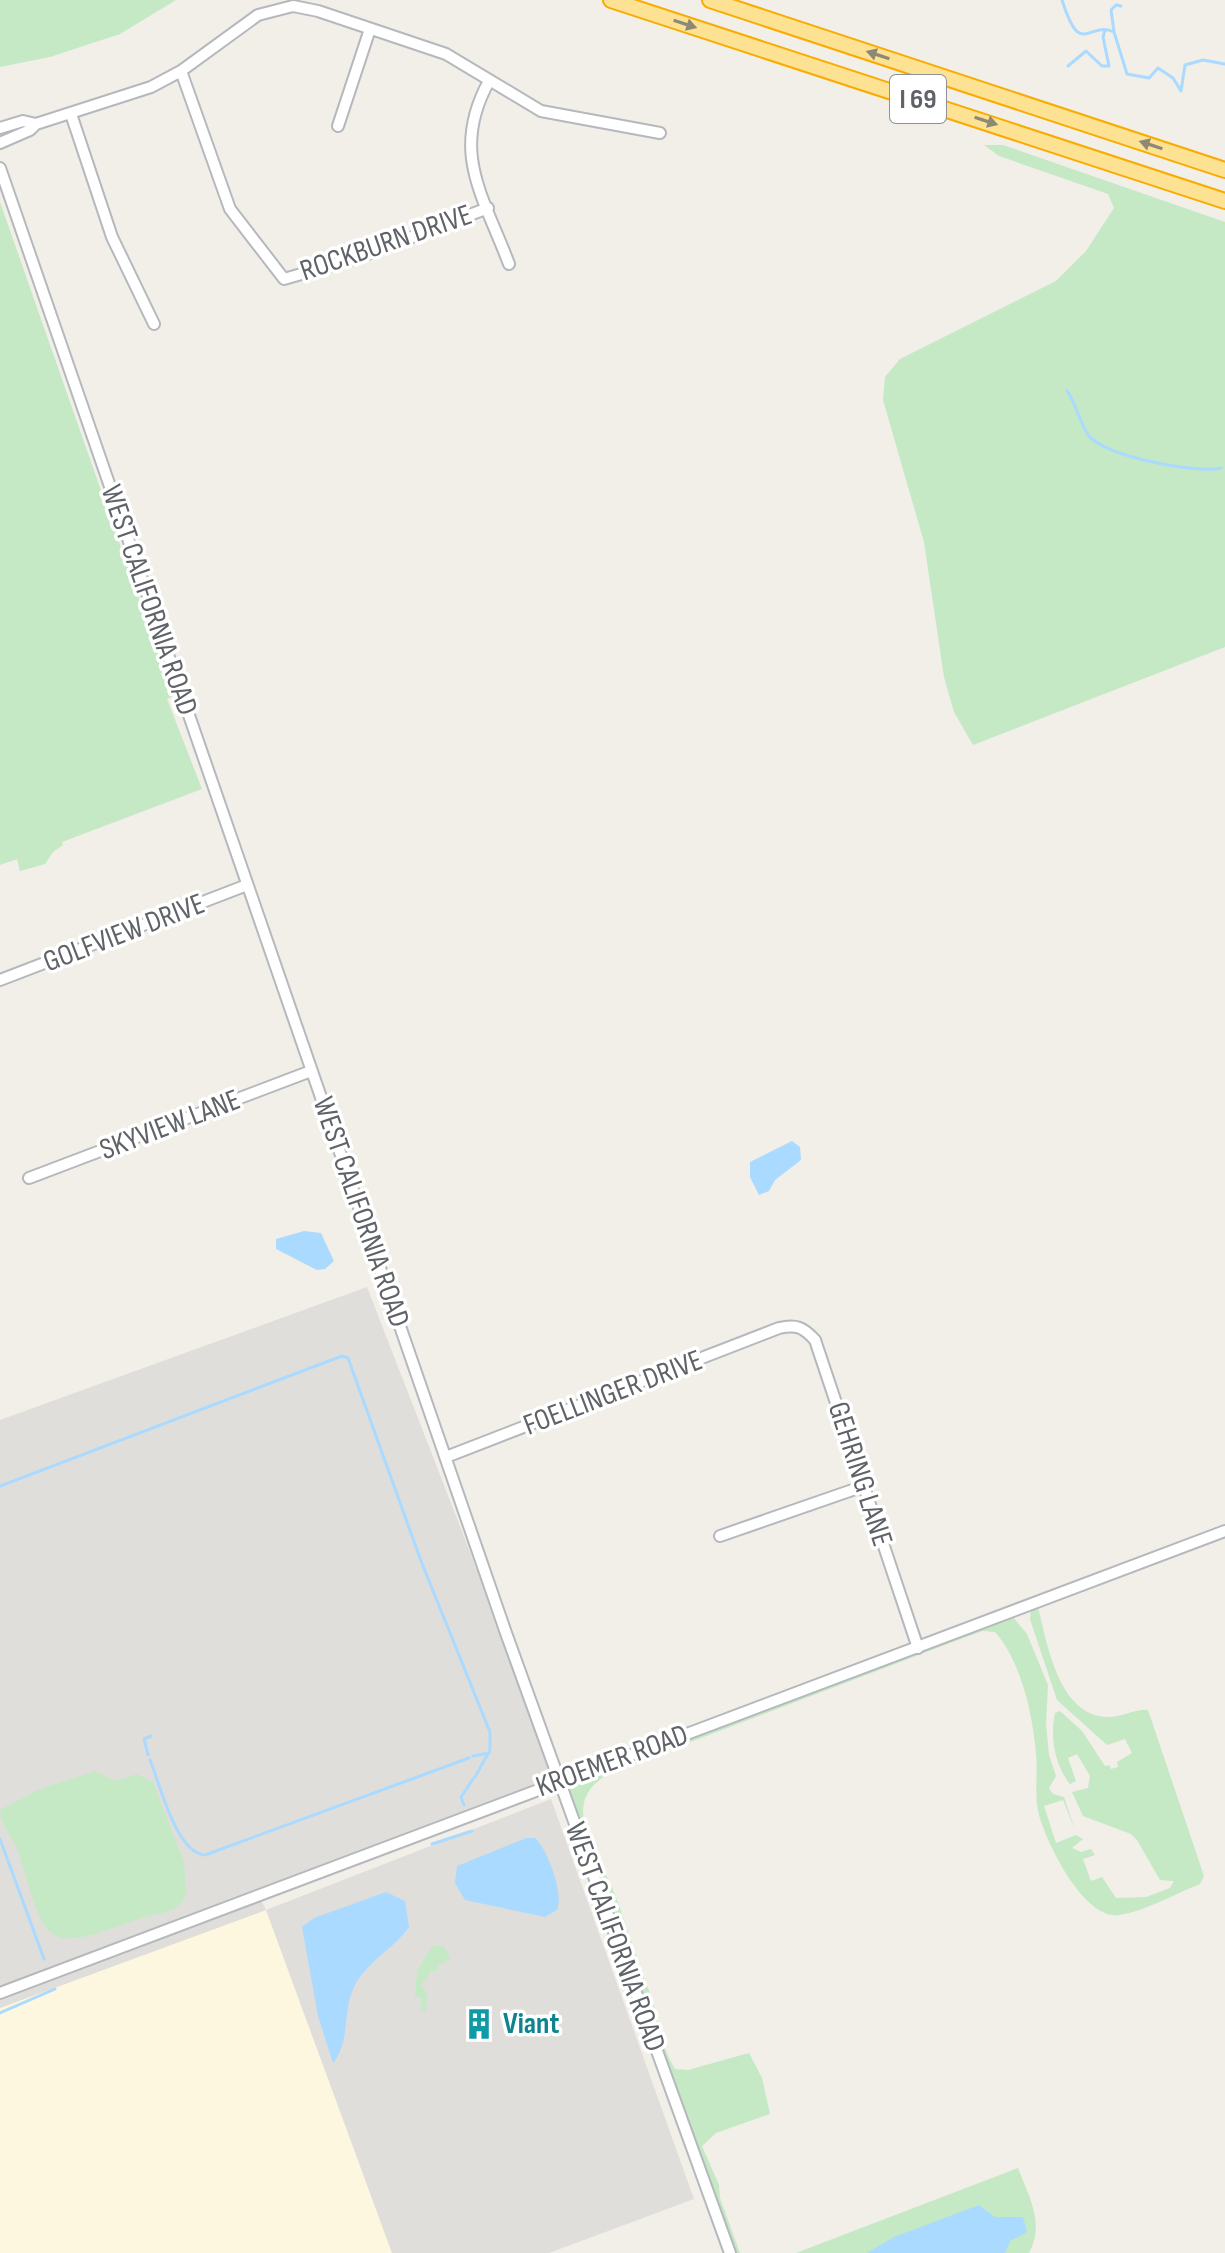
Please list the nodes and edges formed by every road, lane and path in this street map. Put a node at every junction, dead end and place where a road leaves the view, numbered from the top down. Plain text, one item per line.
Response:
1 (611, 0) edge
2 (710, 0) edge
3 (370, 29) junction
4 (181, 71) junction
5 (489, 81) junction
6 (71, 114) junction
7 (36, 124) junction
8 (338, 126) dead end
9 (0, 128) edge
10 (660, 133) dead end
11 (0, 143) edge
12 (0, 168) edge
13 (1225, 170) edge
14 (1225, 201) edge
15 (488, 208) junction
16 (509, 264) dead end
17 (154, 324) dead end
18 (247, 885) junction
19 (0, 980) edge
20 (311, 1071) junction
21 (29, 1178) dead end
22 (779, 1328) joint
23 (446, 1457) junction
24 (864, 1486) junction
25 (1225, 1531) edge
26 (720, 1536) dead end
27 (918, 1648) junction
28 (559, 1781) junction
29 (0, 1993) edge
30 (730, 2253) edge

1 -> 14 highway, I 69
13 -> 2 highway, I 69
3 - 4 street
3 - 5 street
3 - 8 street
4 - 6 street
4 - 15 street, ROCKBURN DRIVE
5 - 10 street
5 - 15 street
6 - 7 street
6 - 17 street
7 - 9 street
7 - 11 street
12 - 18 street, WEST CALIFORNIA ROAD
15 - 16 street
18 - 19 street, GOLFVIEW DRIVE
18 - 20 street, WEST CALIFORNIA ROAD
20 - 21 street, SKYVIEW LANE
20 - 23 street, WEST CALIFORNIA ROAD
22 - 23 street, FOELLINGER DRIVE
22 - 24 street, GEHRING LANE
23 - 28 street, WEST CALIFORNIA ROAD
24 - 26 street
24 - 27 street, GEHRING LANE
25 - 27 street, KROEMER ROAD
27 - 28 street, KROEMER ROAD
28 - 29 street, KROEMER ROAD
28 - 30 street, WEST CALIFORNIA ROAD

